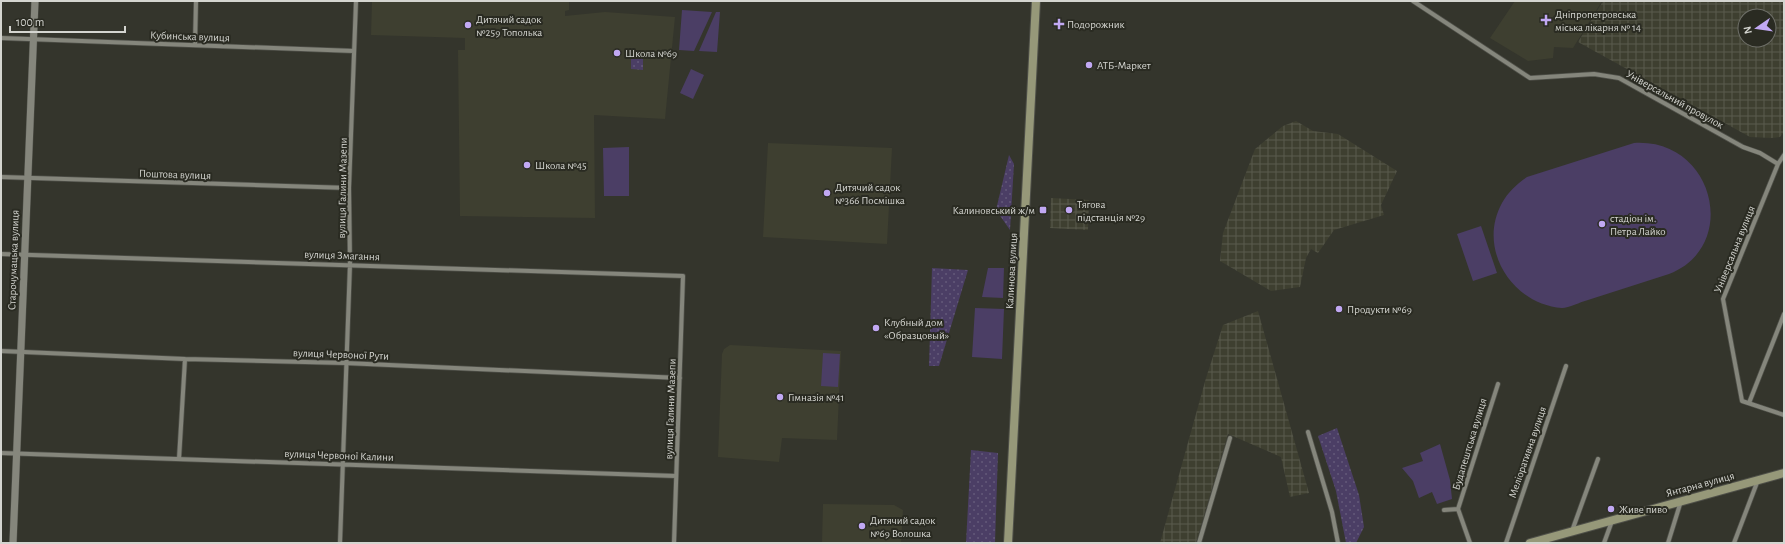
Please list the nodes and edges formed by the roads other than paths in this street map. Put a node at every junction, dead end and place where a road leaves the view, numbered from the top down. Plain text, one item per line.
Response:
1 (35, 1) edge
2 (196, 1) edge
3 (356, 1) edge
4 (1036, 1) edge
5 (1413, 1) edge
6 (1, 38) edge
7 (33, 39) junction
8 (195, 45) junction
9 (354, 51) junction
10 (1784, 155) edge
11 (1778, 164) junction
12 (1, 177) edge
13 (28, 178) junction
14 (349, 188) junction
15 (1, 254) edge
16 (25, 255) junction
17 (350, 264) junction
18 (683, 276) joint
19 (1784, 314) edge
20 (1, 351) edge
21 (21, 352) junction
22 (185, 359) junction
23 (346, 363) junction
24 (1566, 366) dead end
25 (680, 378) junction
26 (1498, 384) dead end
27 (1749, 403) junction
28 (1784, 415) edge
29 (1308, 432) dead end
30 (1230, 438) dead end
31 (1, 453) edge
32 (17, 454) junction
33 (179, 459) junction
34 (1598, 459) dead end
35 (343, 464) junction
36 (1784, 473) edge
37 (676, 476) junction
38 (1758, 480) junction
39 (1682, 501) junction
40 (1458, 509) junction
41 (1444, 510) dead end
42 (1612, 520) junction
43 (1572, 531) junction
44 (1540, 542) edge
45 (13, 543) edge
46 (340, 543) edge
47 (674, 543) edge
48 (1008, 543) edge
49 (1199, 543) edge
50 (1338, 543) edge
51 (1470, 543) edge
52 (1506, 543) edge
53 (1530, 543) edge
54 (1604, 543) edge
55 (1668, 543) edge
56 (1734, 543) edge

1 - 7 street, Старочумацька вулиця
2 - 8 street
3 - 9 street, вулиця Галини Мазепи
4 - 48 main road, Калинова вулиця
5 - 11 street, Універсальний провулок
6 - 7 street, Кубинська вулиця
7 - 8 street, Кубинська вулиця
7 - 13 street, Старочумацька вулиця
8 - 9 street, Кубинська вулиця
9 - 14 street, вулиця Галини Мазепи
10 - 11 street, Універсальна вулиця
11 - 27 street, Універсальна вулиця
12 - 13 street, Поштова вулиця
13 - 14 street, Поштова вулиця
13 - 16 street, Старочумацька вулиця
14 - 17 street, вулиця Галини Мазепи
15 - 16 street, вулиця Змагання
16 - 17 street, вулиця Змагання
16 - 21 street, Старочумацька вулиця
17 - 18 street, вулиця Змагання
17 - 23 street, вулиця Галини Мазепи
18 - 25 street, вулиця Галини Мазепи
19 - 27 street
20 - 21 street, вулиця Червоної Рути
21 - 22 street, вулиця Червоної Рути
21 - 32 street, Старочумацька вулиця
22 - 23 street, вулиця Червоної Рути
22 - 33 street
23 - 25 street, вулиця Червоної Рути
23 - 35 street, вулиця Галини Мазепи
24 - 52 street, Меліоративна вулиця
25 - 37 street, вулиця Галини Мазепи
26 - 40 street, Будапештська вулиця
27 - 28 street
29 - 50 street
30 - 49 street
31 - 32 street, вулиця Червоної Калини
32 - 33 street, вулиця Червоної Калини
32 - 45 street, Старочумацька вулиця
33 - 35 street, вулиця Червоної Калини
34 - 43 street
35 - 37 street, вулиця Червоної Калини
35 - 46 street, вулиця Галини Мазепи
36 - 38 main road, Янтарна вулиця
37 - 47 street, вулиця Галини Мазепи
38 - 39 main road, Янтарна вулиця
38 - 56 street
39 - 42 main road, Янтарна вулиця
39 - 55 street
40 - 41 street
40 - 51 street
42 - 43 main road, Янтарна вулиця
42 - 54 street
43 - 44 main road, Янтарна вулиця
44 - 53 main road, Янтарна вулиця

